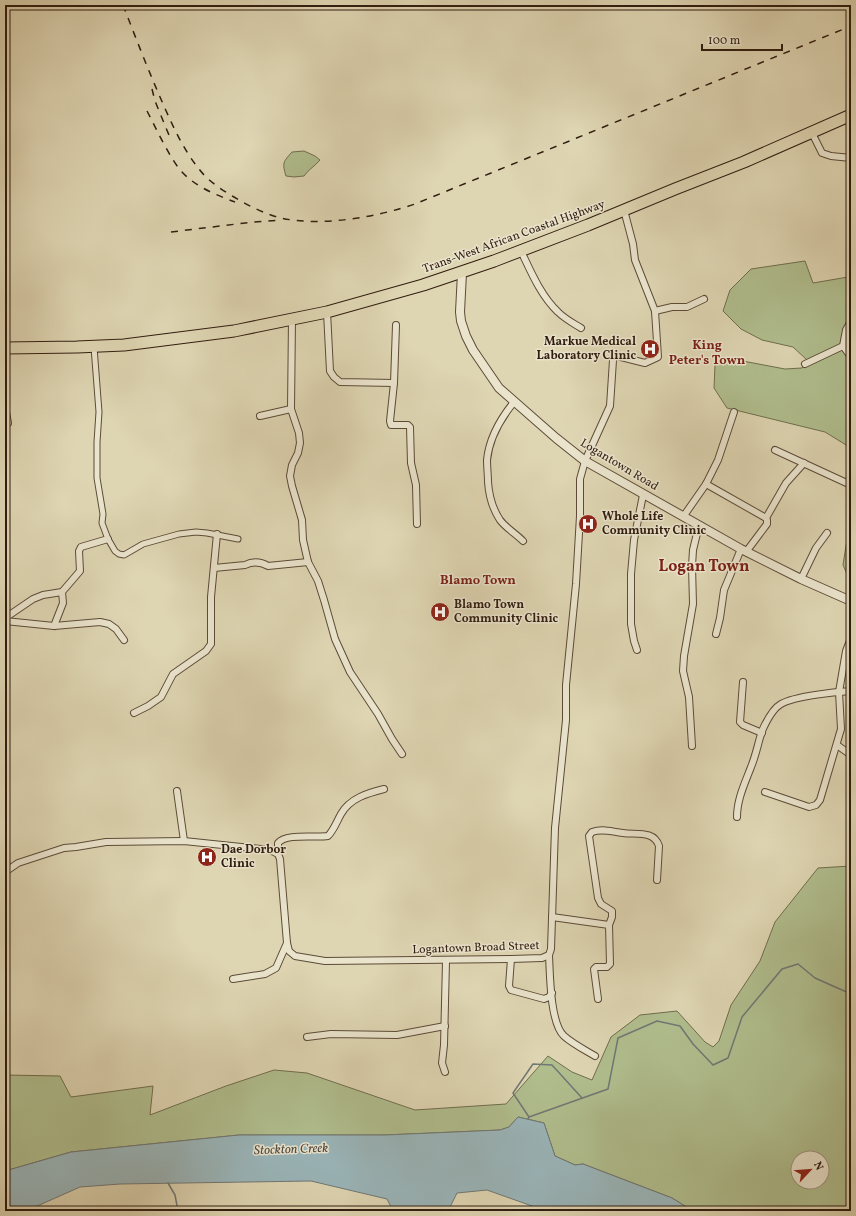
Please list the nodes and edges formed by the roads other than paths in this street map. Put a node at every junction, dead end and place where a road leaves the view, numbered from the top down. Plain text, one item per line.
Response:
1 (851, 115) edge
2 (812, 133) junction
3 (851, 158) edge
4 (624, 210) junction
5 (521, 251) junction
6 (462, 273) junction
7 (704, 299) dead end
8 (655, 311) junction
9 (327, 312) junction
10 (292, 319) junction
11 (851, 321) edge
12 (396, 325) dead end
13 (581, 328) dead end
14 (843, 346) junction
15 (94, 347) junction
16 (5, 348) edge
17 (851, 356) edge
18 (805, 364) dead end
19 (394, 383) junction
20 (514, 402) junction
21 (5, 407) edge
22 (291, 409) junction
23 (734, 412) dead end
24 (260, 416) dead end
25 (8, 423) dead end
26 (775, 450) dead end
27 (585, 461) junction
28 (804, 463) junction
29 (706, 484) junction
30 (851, 485) edge
31 (643, 495) junction
32 (684, 517) junction
33 (766, 518) junction
34 (417, 524) dead end
35 (699, 525) junction
36 (826, 533) dead end
37 (217, 534) junction
38 (108, 539) junction
39 (238, 539) dead end
40 (523, 541) dead end
41 (744, 550) junction
42 (308, 562) junction
43 (214, 568) junction
44 (801, 579) junction
45 (62, 592) junction
46 (851, 601) edge
47 (5, 620) edge
48 (54, 626) junction
49 (716, 634) dead end
50 (851, 638) edge
51 (124, 640) dead end
52 (637, 650) dead end
53 (743, 682) dead end
54 (851, 691) edge
55 (839, 692) junction
56 (134, 713) dead end
57 (762, 733) junction
58 (837, 745) junction
59 (692, 746) dead end
60 (402, 754) dead end
61 (851, 755) edge
62 (384, 789) dead end
63 (177, 791) dead end
64 (765, 792) dead end
65 (737, 817) dead end
66 (184, 841) junction
67 (278, 854) junction
68 (5, 872) edge
69 (657, 880) dead end
70 (552, 917) junction
71 (609, 925) junction
72 (287, 942) junction
73 (549, 955) junction
74 (511, 960) junction
75 (446, 961) junction
76 (233, 979) dead end
77 (552, 994) junction
78 (598, 999) dead end
79 (444, 1026) junction
80 (307, 1037) dead end
81 (595, 1056) dead end
82 (445, 1072) dead end

1 - 2 highway, Trans-West African Coastal Highway
2 - 3 street
2 - 4 highway, Trans-West African Coastal Highway
4 - 5 highway, Trans-West African Coastal Highway
4 - 8 street
5 - 6 highway, Trans-West African Coastal Highway
5 - 13 street
6 - 9 highway, Trans-West African Coastal Highway
6 - 20 street, Logantown Road
7 - 8 street
8 - 27 street, Logantown Broad Street
9 - 10 highway, Trans-West African Coastal Highway
9 - 19 street
10 - 15 highway, Trans-West African Coastal Highway
10 - 22 street
11 - 14 street
12 - 19 street
14 - 17 street
14 - 18 street
15 - 16 highway, Trans-West African Coastal Highway
15 - 38 street
19 - 34 street
20 - 27 street, Logantown Road
20 - 40 street
21 - 25 street
22 - 24 street
22 - 42 street
23 - 29 street
26 - 28 street
27 - 31 street, Logantown Road
27 - 70 street, Logantown Broad Street
28 - 30 street
28 - 33 street
29 - 32 street
29 - 33 street
31 - 32 street, Logantown Road
31 - 52 street
32 - 35 street, Logantown Road
33 - 41 street
35 - 41 street, Logantown Road
35 - 59 street
36 - 44 street
37 - 38 street
37 - 39 street
37 - 43 street
38 - 45 street
41 - 44 street, Logantown Road
41 - 49 street
42 - 43 street
42 - 60 street
43 - 56 street
44 - 46 street, Logantown Road
45 - 47 street
45 - 48 street
47 - 48 street
48 - 51 street
50 - 55 street
53 - 57 street
54 - 55 street
55 - 57 street
55 - 58 street
57 - 65 street
58 - 61 street
58 - 64 street
62 - 67 street
63 - 66 street
66 - 67 street
66 - 68 street
67 - 72 street
69 - 71 street
70 - 71 street
70 - 73 street, Logantown Broad Street
71 - 78 street
72 - 75 street, Logantown Broad Street
72 - 76 street
73 - 74 street, Logantown Broad Street
73 - 77 street
74 - 75 street, Logantown Broad Street
74 - 77 street
75 - 79 street
77 - 81 street
79 - 80 street
79 - 82 street

